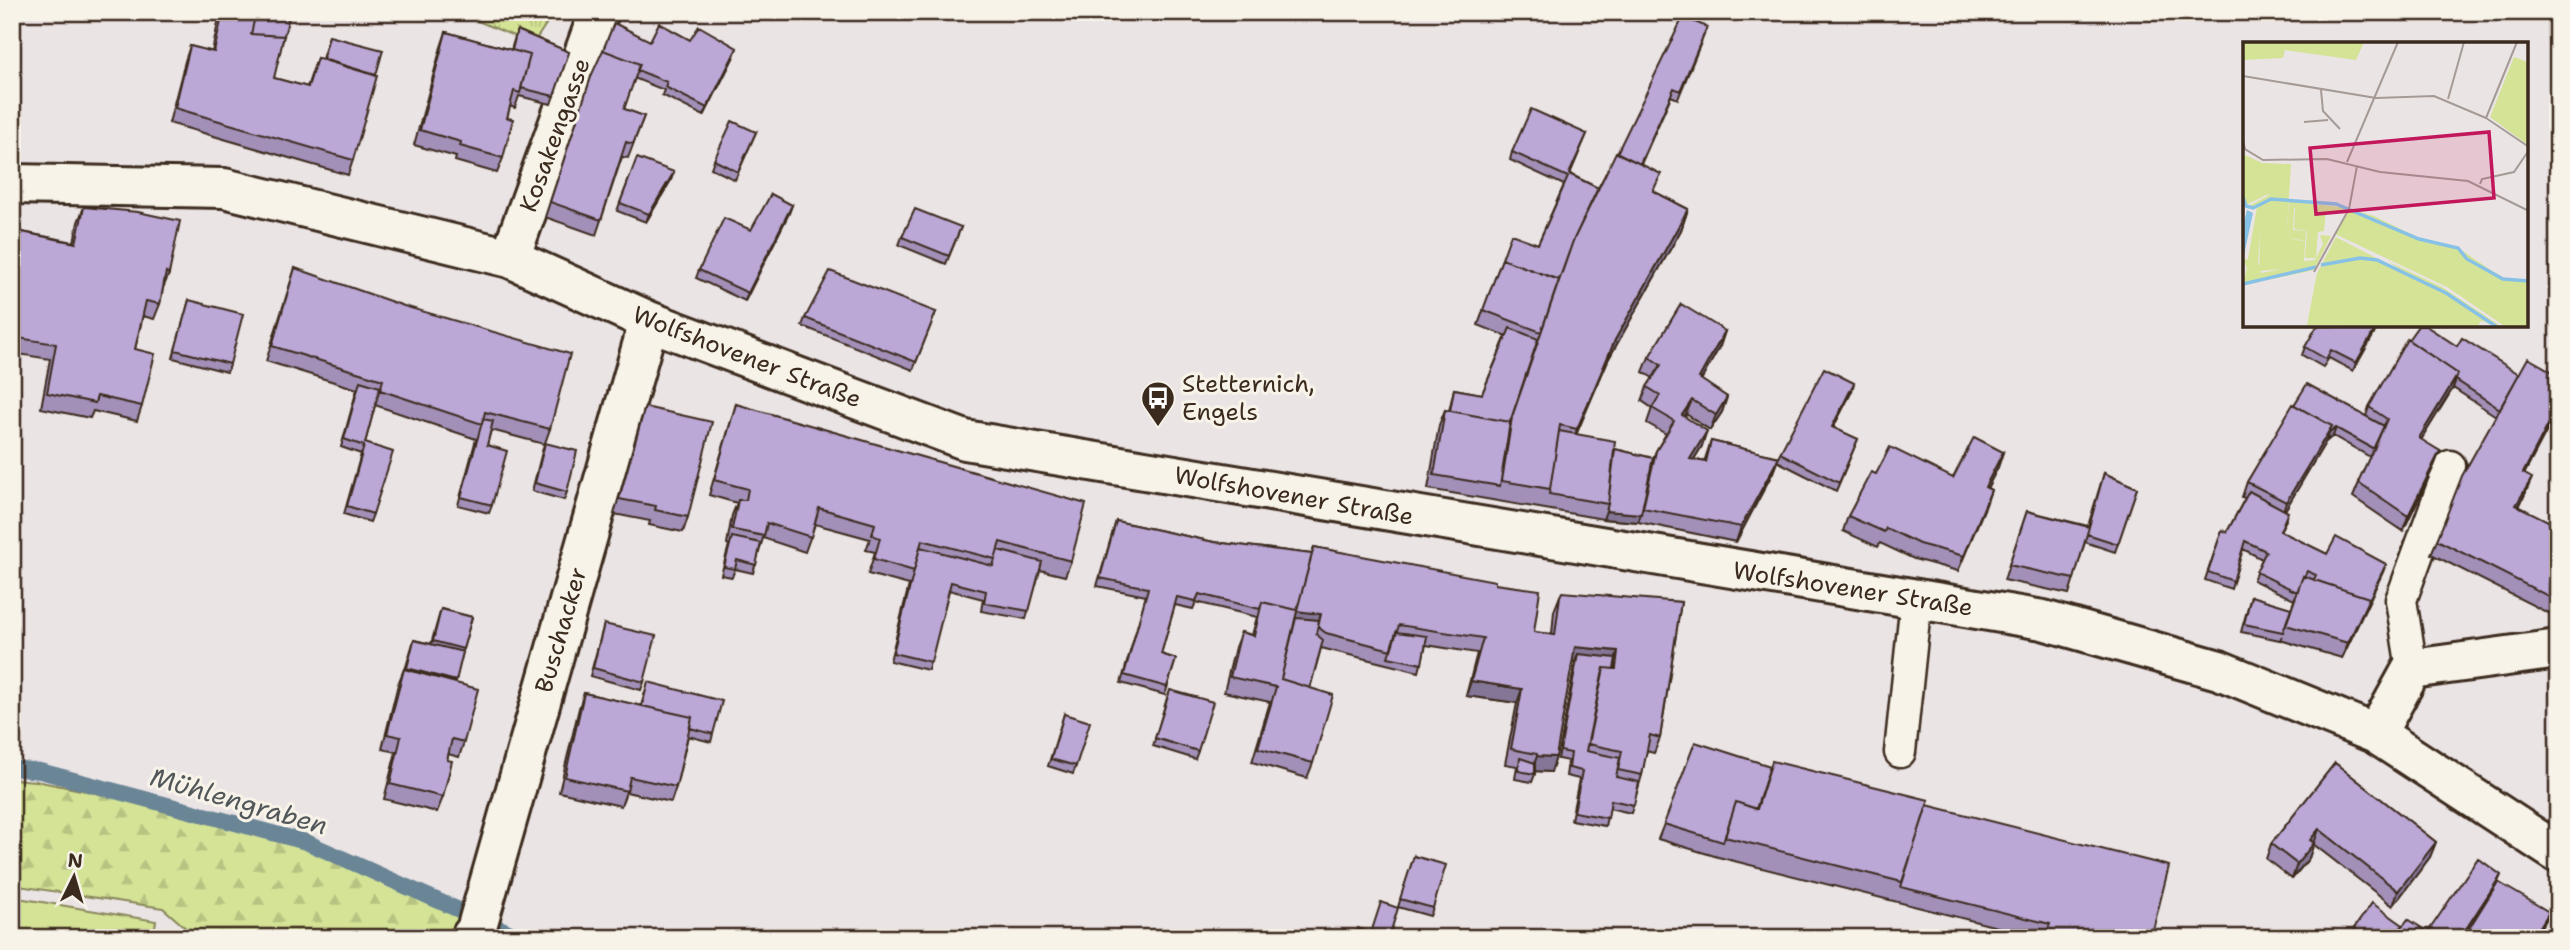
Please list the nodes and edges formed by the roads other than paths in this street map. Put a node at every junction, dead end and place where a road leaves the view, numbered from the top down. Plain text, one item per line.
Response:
1 (599, 12) edge
2 (12, 184) edge
3 (510, 258) junction
4 (649, 321) junction
5 (2449, 466) dead end
6 (1916, 600) junction
7 (2558, 649) edge
8 (2412, 669) junction
9 (2376, 734) junction
10 (1900, 752) dead end
11 (2558, 853) edge
12 (476, 924) edge

1 - 3 street, Kosakengasse
2 - 3 street, Wolfshovener Straße
3 - 4 street, Wolfshovener Straße
4 - 6 street, Wolfshovener Straße
4 - 12 street, Buschacker
5 - 8 lane
6 - 9 street, Wolfshovener Straße
6 - 10 lane
7 - 8 street
8 - 9 street
9 - 11 street, Wolfshovener Straße

